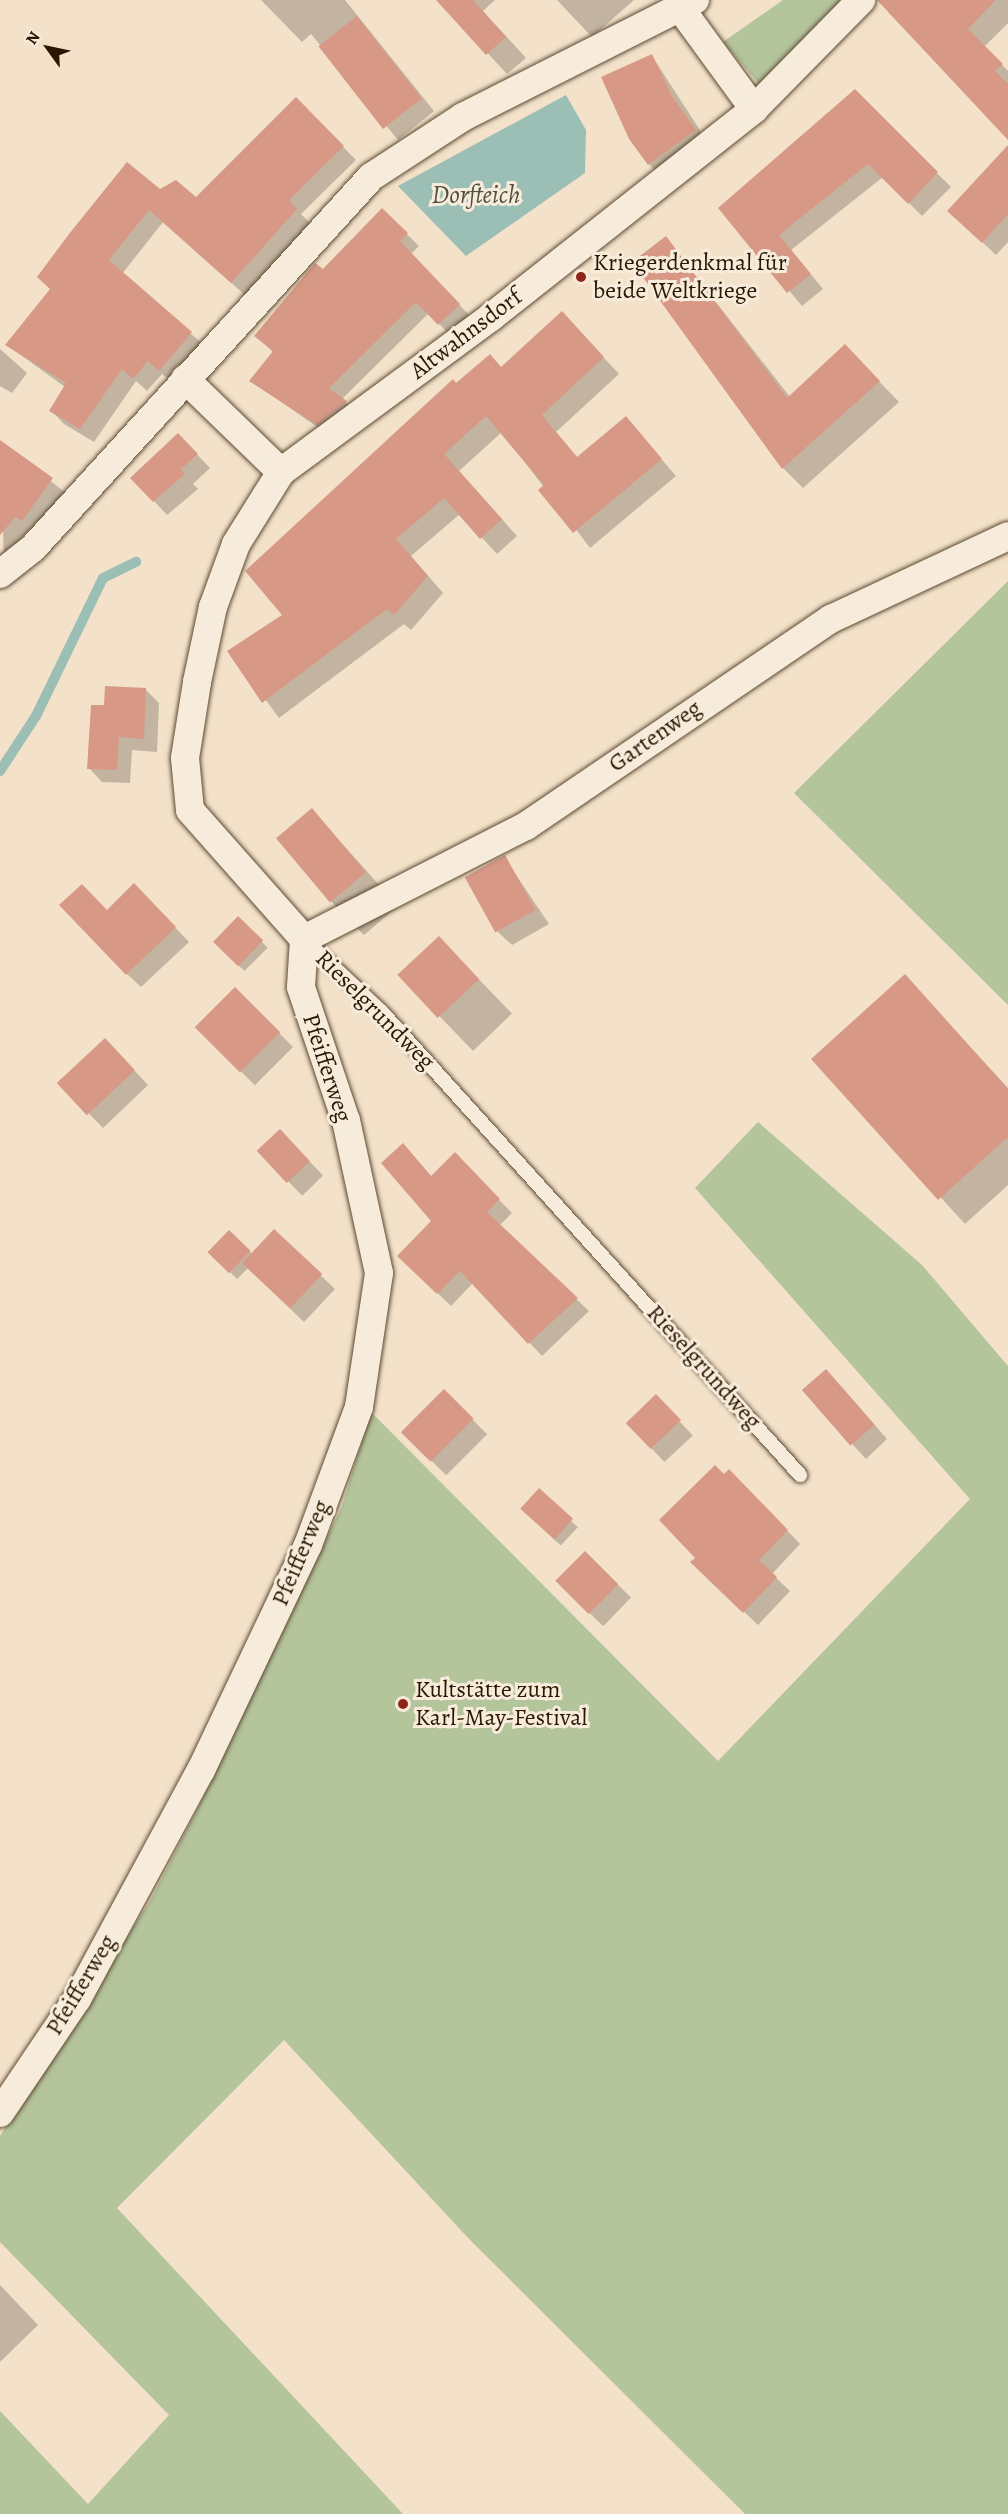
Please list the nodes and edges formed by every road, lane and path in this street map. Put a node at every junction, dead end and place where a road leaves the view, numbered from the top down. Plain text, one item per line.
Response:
1 (861, 0) edge
2 (688, 4) edge
3 (754, 109) junction
4 (185, 379) junction
5 (281, 472) junction
6 (1008, 536) edge
7 (0, 574) edge
8 (304, 939) junction
9 (800, 1475) dead end
10 (0, 2112) edge

1 - 3 street, Altwahnsdorf
2 - 3 street
2 - 4 street
3 - 5 street, Altwahnsdorf
4 - 5 street
4 - 7 street
5 - 8 street, Rieselgrundweg
6 - 8 street, Gartenweg
8 - 9 lane, Rieselgrundweg
8 - 10 street, Pfeifferweg

